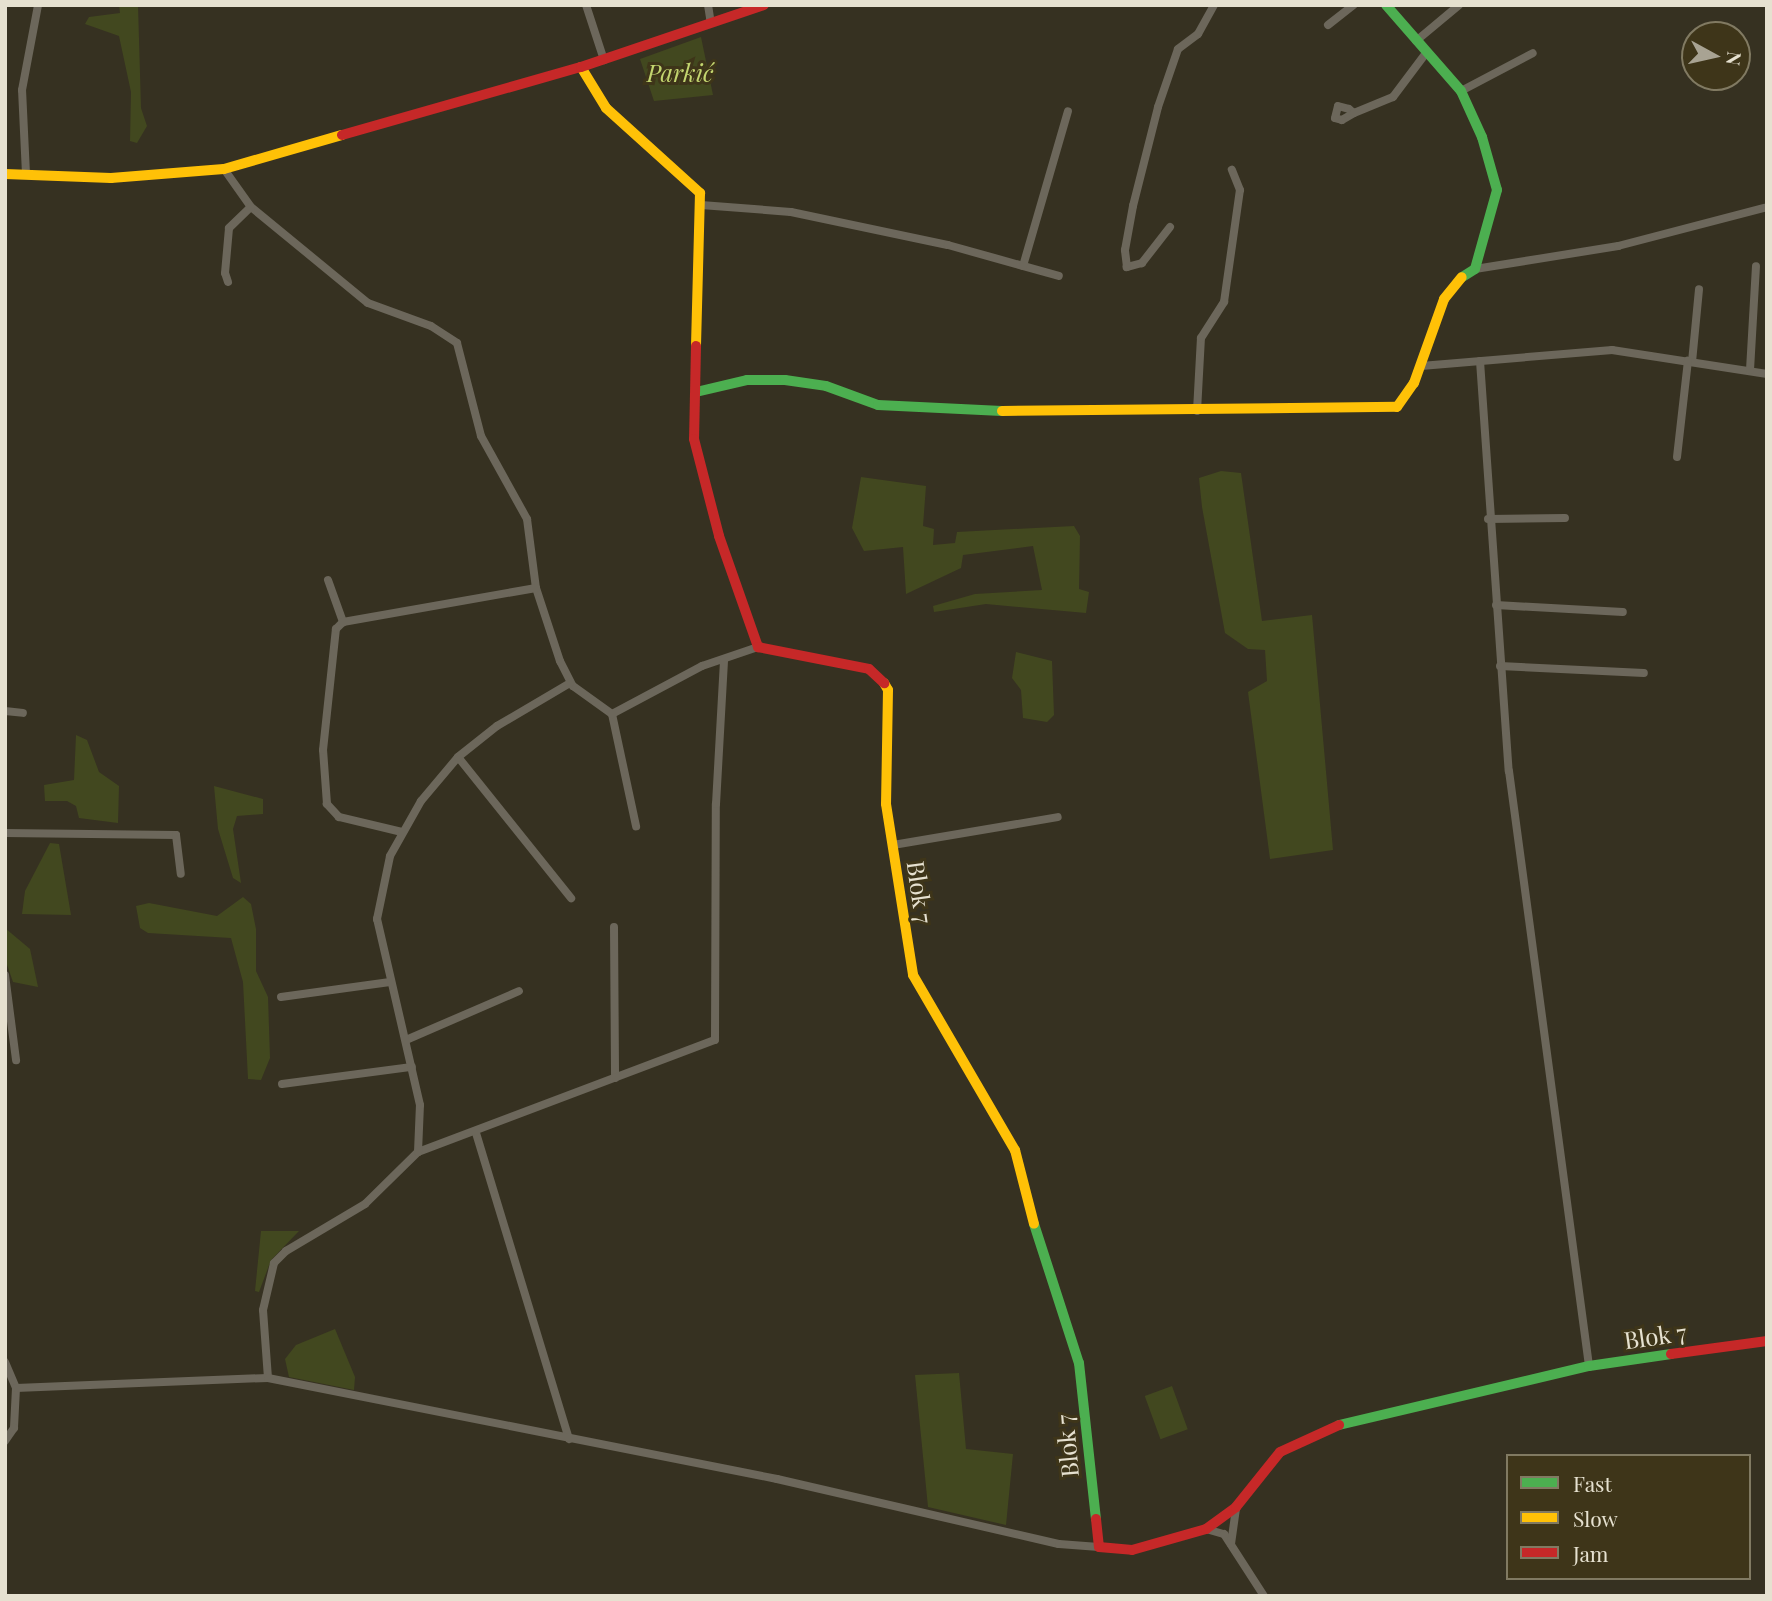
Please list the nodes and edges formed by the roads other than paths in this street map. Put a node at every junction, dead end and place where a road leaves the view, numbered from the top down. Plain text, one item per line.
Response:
1 (38, 5) edge
2 (586, 5) edge
3 (708, 5) edge
4 (1214, 5) edge
5 (1354, 5) edge
6 (1386, 5) edge
7 (1459, 5) edge
8 (759, 6) edge
9 (711, 23) junction
10 (1328, 25) dead end
11 (1416, 41) junction
12 (1426, 53) junction
13 (1532, 53) dead end
14 (604, 60) junction
15 (580, 67) junction
16 (1461, 90) junction
17 (1068, 111) dead end
18 (1354, 113) dead end
19 (224, 169) junction
20 (1233, 170) dead end
21 (5, 174) edge
22 (26, 174) junction
23 (701, 205) junction
24 (251, 207) junction
25 (1764, 208) dead end
26 (1170, 226) dead end
27 (1023, 266) junction
28 (1756, 266) dead end
29 (1475, 269) junction
30 (1059, 276) dead end
31 (229, 282) dead end
32 (1699, 289) dead end
33 (1480, 361) junction
34 (1690, 362) junction
35 (1421, 366) junction
36 (1750, 370) junction
37 (1767, 374) edge
38 (696, 392) junction
39 (1197, 413) junction
40 (1677, 457) dead end
41 (1564, 518) dead end
42 (1488, 519) junction
43 (328, 580) dead end
44 (536, 588) junction
45 (1496, 605) junction
46 (1623, 612) dead end
47 (343, 621) junction
48 (758, 647) junction
49 (724, 660) junction
50 (1500, 666) junction
51 (1644, 673) dead end
52 (570, 683) junction
53 (5, 711) edge
54 (23, 713) dead end
55 (612, 714) junction
56 (458, 757) junction
57 (1058, 817) dead end
58 (636, 826) dead end
59 (402, 832) junction
60 (5, 834) edge
61 (893, 845) junction
62 (181, 874) dead end
63 (571, 898) dead end
64 (614, 927) dead end
65 (5, 975) edge
66 (390, 982) junction
67 (519, 992) dead end
68 (281, 997) dead end
69 (406, 1041) junction
70 (16, 1060) dead end
71 (412, 1067) junction
72 (615, 1078) junction
73 (282, 1084) dead end
74 (476, 1133) junction
75 (418, 1152) junction
76 (1767, 1342) edge
77 (5, 1362) edge
78 (1589, 1366) junction
79 (268, 1378) junction
80 (16, 1388) junction
81 (569, 1439) junction
82 (5, 1441) edge
83 (1236, 1507) junction
84 (1206, 1529) junction
85 (1231, 1544) junction
86 (1099, 1547) junction
87 (1264, 1596) edge

1 - 22 street
2 - 14 street
3 - 9 street
4 - 26 street
5 - 10 street
6 - 11 street
7 - 11 street
8 - 9 street
9 - 14 street
11 - 12 street
12 - 16 street
12 - 18 street
13 - 16 street
14 - 15 street
15 - 19 street
15 - 23 street
16 - 29 street
17 - 27 street
19 - 22 street
19 - 24 street
20 - 39 street
21 - 22 street
23 - 27 street
23 - 38 street
24 - 31 street
24 - 44 street
25 - 29 street
27 - 30 street
28 - 36 street
29 - 35 street
32 - 34 street
33 - 34 street
33 - 35 street
33 - 42 street
34 - 36 street
34 - 40 street
35 - 39 street
36 - 37 street
38 - 39 street
38 - 48 street
41 - 42 street
42 - 45 street
43 - 47 street
44 - 47 street
44 - 52 street
45 - 46 street
45 - 50 street
47 - 59 street
48 - 49 street
48 - 61 street, Blok 7
49 - 55 street
49 - 72 street
50 - 51 street
50 - 78 street
52 - 55 street
52 - 56 street
53 - 54 street
55 - 58 street
56 - 59 street
56 - 63 street
57 - 61 street
59 - 66 street
60 - 62 street
61 - 86 street, Blok 7
64 - 72 street
65 - 70 street
66 - 68 street
66 - 69 street
67 - 69 street
69 - 71 street
71 - 73 street
71 - 75 street
72 - 74 street
74 - 75 street
74 - 81 street
75 - 79 street
76 - 78 street, Blok 7
77 - 80 street
78 - 83 street, Blok 7
79 - 80 street
79 - 81 street
80 - 82 street
81 - 86 street
83 - 84 street, Blok 7
83 - 85 street
84 - 85 street
84 - 86 street, Blok 7
85 - 87 street

